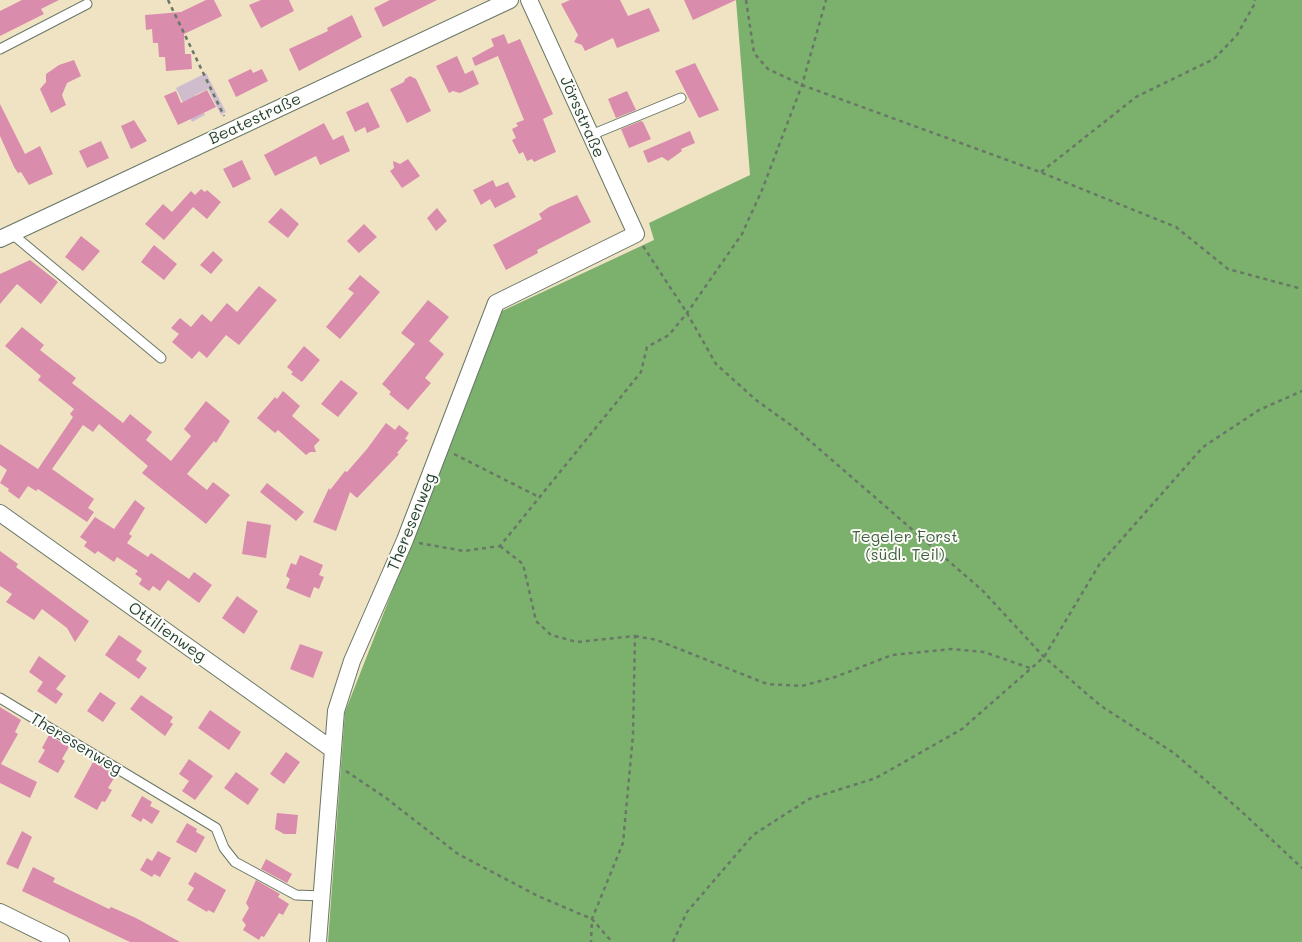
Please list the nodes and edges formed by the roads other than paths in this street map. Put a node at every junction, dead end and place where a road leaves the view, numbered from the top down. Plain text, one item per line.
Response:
1 (510, 0) edge
2 (529, 0) edge
3 (88, 4) dead end
4 (0, 49) edge
5 (681, 98) dead end
6 (591, 135) junction
7 (636, 234) joint
8 (6, 236) edge
9 (161, 358) dead end
10 (0, 513) edge
11 (0, 698) edge
12 (333, 750) junction
13 (322, 896) junction
14 (0, 912) edge
15 (61, 942) edge
16 (318, 942) edge

1 - 8 street, Beatestraße
2 - 6 street, Jörsstraße
3 - 4 lane
5 - 6 lane
6 - 7 street, Jörsstraße
7 - 12 street, Theresenweg
8 - 9 lane
10 - 12 street, Ottilienweg
11 - 13 lane, Theresenweg
12 - 13 street, Theresenweg
13 - 16 street, Theresenweg
14 - 15 street

